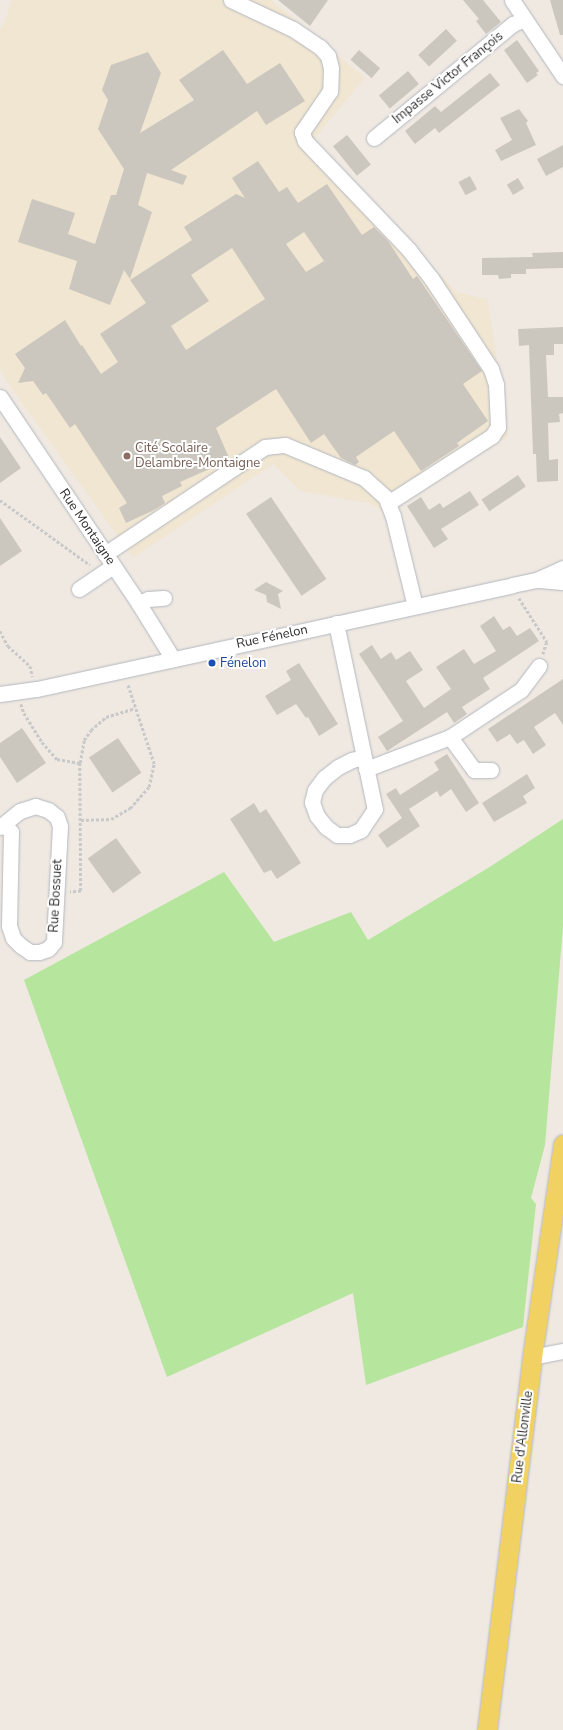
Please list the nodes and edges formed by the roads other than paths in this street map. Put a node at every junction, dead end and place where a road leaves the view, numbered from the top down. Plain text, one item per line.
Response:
1 (231, 0) edge
2 (512, 0) edge
3 (524, 19) junction
4 (563, 76) edge
5 (374, 138) dead end
6 (0, 396) edge
7 (388, 503) junction
8 (107, 564) junction
9 (563, 568) edge
10 (536, 580) junction
11 (563, 582) edge
12 (78, 589) dead end
13 (164, 598) dead end
14 (139, 604) junction
15 (415, 606) junction
16 (336, 623) junction
17 (173, 659) junction
18 (539, 666) road end
19 (6, 695) edge
20 (450, 737) junction
21 (365, 763) junction
22 (491, 770) dead end
23 (2, 826) edge
24 (563, 1144) edge
25 (563, 1351) edge
26 (532, 1357) junction
27 (487, 1730) edge

1 - 7 street
2 - 3 street
3 - 4 street
3 - 5 street, Impasse Victor François
6 - 8 street, Rue Montaigne
7 - 8 street
7 - 15 street
8 - 12 street
8 - 14 street, Rue Montaigne
9 - 10 street, Rue Fénelon
10 - 11 street, Rue Fénelon
10 - 15 street, Rue Fénelon
13 - 14 street
14 - 17 street, Rue Montaigne
15 - 16 street, Rue Fénelon
16 - 17 street, Rue Fénelon
16 - 21 street
17 - 19 street, Rue Fénelon
18 - 20 street
20 - 21 street
20 - 22 street
21 - 21 street
23 - 23 street, Rue Bossuet
24 - 26 main road, Rue d'Allonville
25 - 26 street
26 - 27 main road, Rue d'Allonville

